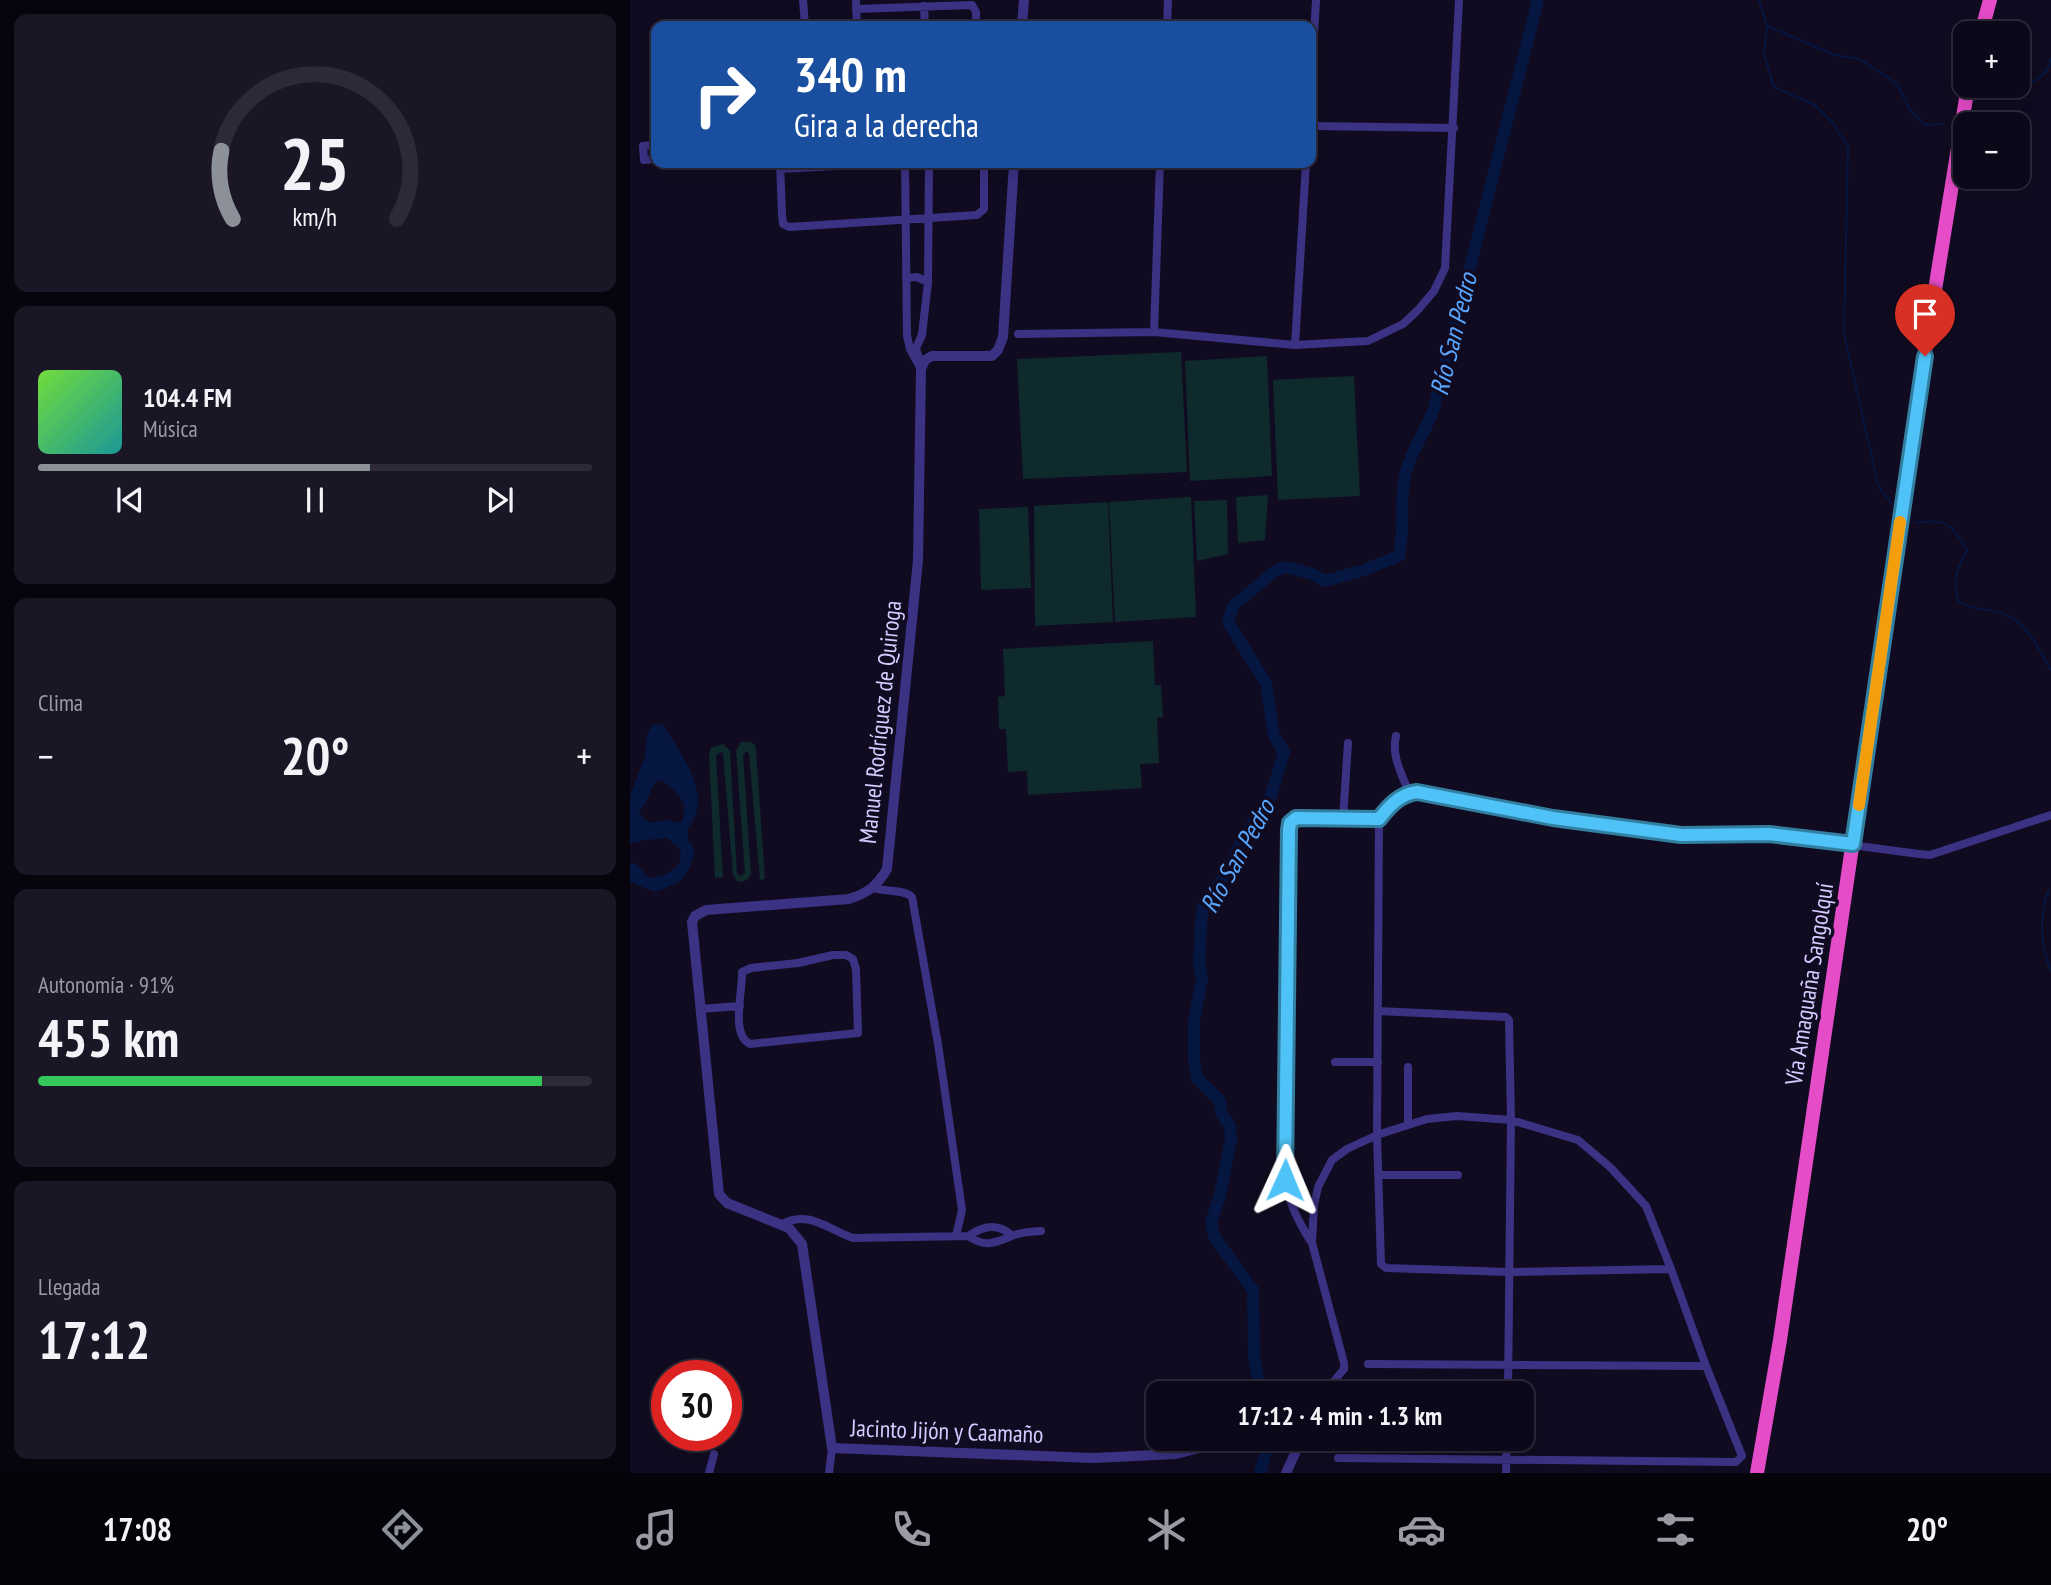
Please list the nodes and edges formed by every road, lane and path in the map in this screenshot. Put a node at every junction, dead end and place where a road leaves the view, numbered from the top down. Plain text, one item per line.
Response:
1 (803, 0) edge
2 (1024, 0) edge
3 (1168, 0) edge
4 (1316, 0) edge
5 (1459, 0) edge
6 (1990, 0) edge
7 (856, 5) edge
8 (924, 6) junction
9 (805, 21) edge
10 (925, 21) edge
11 (976, 21) edge
12 (1022, 21) edge
13 (1167, 21) edge
14 (1315, 21) edge
15 (1985, 21) edge
16 (1966, 98) edge
17 (1316, 126) edge
18 (1454, 128) junction
19 (651, 145) edge
20 (651, 159) edge
21 (780, 168) edge
22 (905, 168) edge
23 (929, 168) edge
24 (984, 168) edge
25 (1014, 168) edge
26 (1160, 168) edge
27 (1306, 168) edge
28 (904, 218) junction
29 (930, 219) junction
30 (906, 278) junction
31 (928, 282) junction
32 (1154, 331) junction
33 (1018, 334) dead end
34 (1295, 345) junction
35 (921, 369) junction
36 (1396, 736) dead end
37 (1348, 743) dead end
38 (1409, 793) junction
39 (2051, 814) edge
40 (1343, 819) junction
41 (1379, 819) junction
42 (1853, 844) junction
43 (873, 888) junction
44 (740, 1006) junction
45 (700, 1009) junction
46 (1378, 1010) junction
47 (1335, 1062) dead end
48 (1378, 1062) junction
49 (1408, 1067) dead end
50 (1511, 1120) junction
51 (1408, 1125) junction
52 (1377, 1135) junction
53 (1378, 1175) junction
54 (1458, 1175) dead end
55 (782, 1224) junction
56 (1041, 1231) dead end
57 (956, 1236) junction
58 (968, 1236) junction
59 (1012, 1236) junction
60 (1312, 1243) junction
61 (1671, 1269) junction
62 (1509, 1272) junction
63 (1368, 1364) dead end
64 (1706, 1366) junction
65 (1509, 1367) junction
66 (1334, 1381) edge
67 (1508, 1381) edge
68 (832, 1448) junction
69 (1188, 1451) edge
70 (1295, 1451) edge
71 (1506, 1451) edge
72 (714, 1454) dead end
73 (1338, 1458) dead end
74 (1506, 1459) junction
75 (709, 1473) edge
76 (829, 1473) edge
77 (1286, 1473) edge
78 (1506, 1473) edge
79 (1757, 1473) edge

1 - 9 street
2 - 12 street
3 - 13 street
4 - 14 street
5 - 18 street
6 - 15 highway
7 - 8 street
8 - 10 street
8 - 11 street
16 - 42 highway, Vía Amaguaña Sangolquí
17 - 18 street
18 - 34 street
19 - 20 street
21 - 28 street
22 - 28 street
23 - 29 street
24 - 29 street
25 - 35 street
26 - 32 street
27 - 34 street
28 - 29 street
28 - 30 street
29 - 31 street
30 - 31 street
30 - 35 street
31 - 35 street
32 - 33 street
32 - 34 street
35 - 43 street, Manuel Rodríguez de Quiroga
36 - 38 street
37 - 40 street
38 - 41 street
38 - 42 street
39 - 42 street
40 - 41 street
40 - 60 street
41 - 46 street
42 - 79 highway, Vía Amaguaña Sangolquí
43 - 45 street
43 - 57 street
44 - 44 street
44 - 45 street
45 - 55 street, Jacinto Jijón y Caamaño
46 - 48 street
46 - 50 street
47 - 48 street
48 - 52 street
49 - 51 street
50 - 51 street
50 - 61 street
50 - 62 street
51 - 52 street
52 - 53 street
52 - 60 street
53 - 54 street
53 - 62 street
55 - 57 street
55 - 68 street, Jacinto Jijón y Caamaño
56 - 59 street
57 - 58 street
58 - 59 street
58 - 59 street
60 - 66 street
61 - 62 street
61 - 64 street
62 - 65 street
63 - 65 street
64 - 65 street
64 - 74 street
65 - 67 street
68 - 69 street, Jacinto Jijón y Caamaño
68 - 76 street
70 - 77 street
71 - 74 street
72 - 75 street
73 - 74 street
74 - 78 street

